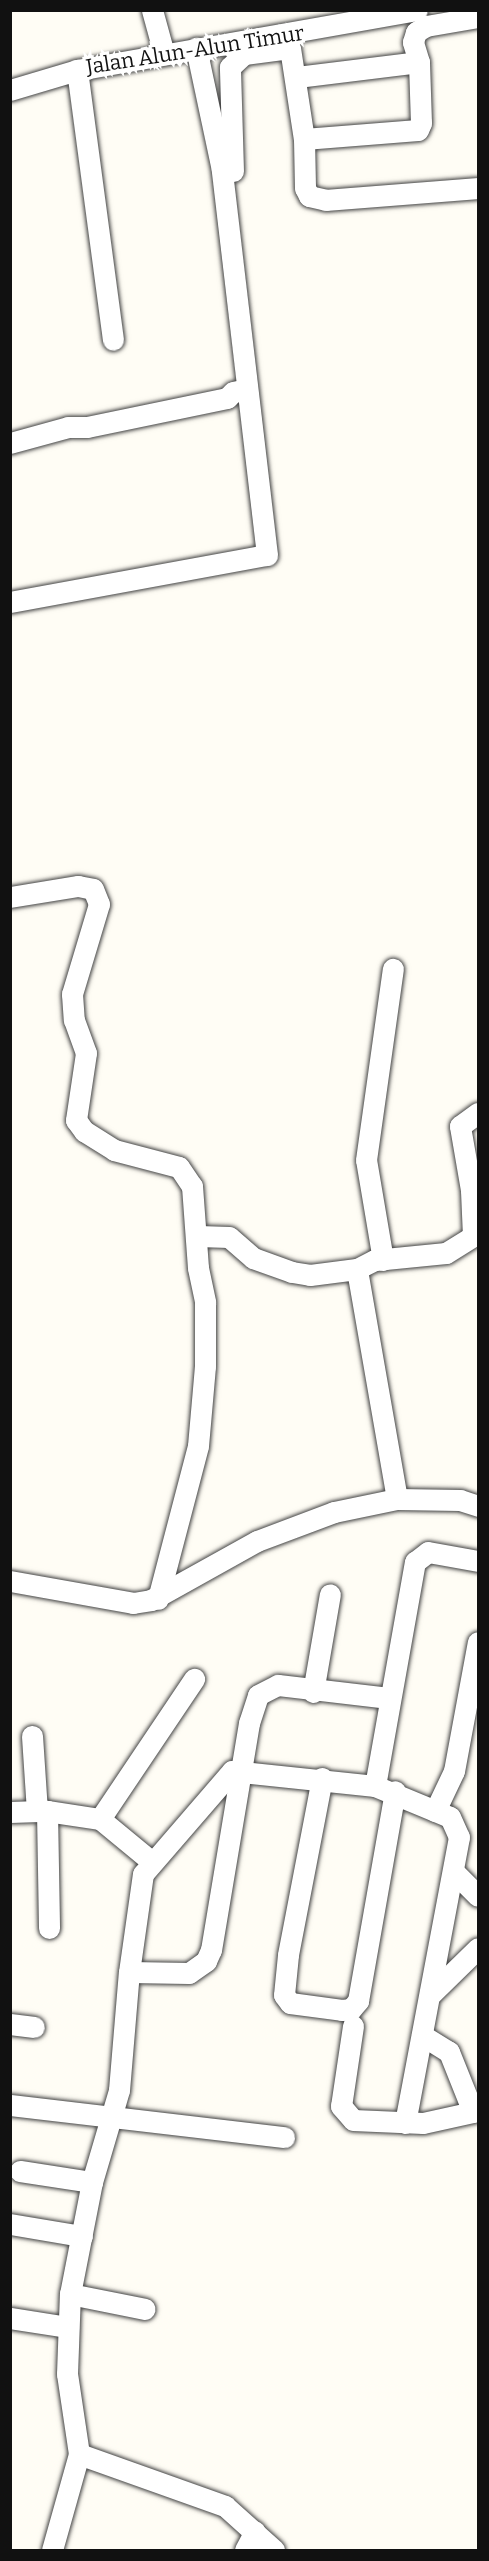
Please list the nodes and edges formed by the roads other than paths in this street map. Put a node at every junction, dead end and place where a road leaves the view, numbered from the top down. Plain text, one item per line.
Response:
1 (152, 10) edge
2 (417, 10) edge
3 (376, 14) edge
4 (478, 17) edge
5 (196, 48) junction
6 (164, 54) junction
7 (418, 62) junction
8 (77, 69) junction
9 (297, 77) junction
10 (11, 88) edge
11 (304, 139) junction
12 (478, 188) edge
13 (235, 191) dead end
14 (113, 340) dead end
15 (247, 389) junction
16 (10, 443) edge
17 (10, 602) edge
18 (10, 897) edge
19 (393, 969) dead end
20 (478, 1113) edge
21 (198, 1236) junction
22 (476, 1238) edge
23 (383, 1260) junction
24 (357, 1269) junction
25 (397, 1498) junction
26 (478, 1506) edge
27 (478, 1561) edge
28 (10, 1581) edge
29 (330, 1594) dead end
30 (158, 1599) junction
31 (478, 1642) edge
32 (194, 1678) dead end
33 (313, 1692) junction
34 (389, 1698) junction
35 (472, 1711) edge
36 (32, 1736) dead end
37 (242, 1770) junction
38 (322, 1778) junction
39 (385, 1789) junction
40 (42, 1811) junction
41 (435, 1811) junction
42 (10, 1812) edge
43 (100, 1819) junction
44 (151, 1861) junction
45 (453, 1871) junction
46 (478, 1896) edge
47 (49, 1928) dead end
48 (478, 1948) edge
49 (129, 1972) junction
50 (432, 1992) junction
51 (10, 2025) edge
52 (353, 2026) dead end
53 (34, 2027) dead end
54 (423, 2035) junction
55 (10, 2105) edge
56 (111, 2118) junction
57 (476, 2119) edge
58 (405, 2124) junction
59 (284, 2137) dead end
60 (20, 2171) dead end
61 (92, 2182) junction
62 (10, 2224) edge
63 (82, 2236) junction
64 (70, 2294) junction
65 (145, 2309) dead end
66 (10, 2318) edge
67 (68, 2327) junction
68 (79, 2454) junction
69 (255, 2531) junction
70 (52, 2550) edge
71 (245, 2550) edge
72 (274, 2550) edge

1 - 6 street
2 - 3 street, Jalan Alun-Alun Timur
3 - 5 street, Jalan Alun-Alun Timur
4 - 7 street
5 - 6 street, Jalan Alun-Alun Timur
5 - 15 street
6 - 8 street, Jalan Alun-Alun Timur
7 - 9 street
7 - 11 street
8 - 10 street, Jalan Alun-Alun Timur
8 - 14 street
9 - 11 street
9 - 13 street
11 - 12 street
15 - 16 street
15 - 17 street
18 - 21 street
19 - 23 street
20 - 22 street
21 - 24 street
21 - 30 street
22 - 23 street
23 - 24 street
24 - 25 street
25 - 26 street
25 - 30 street
27 - 34 street
28 - 30 street
29 - 33 street
31 - 35 street
32 - 43 street
33 - 34 street
33 - 37 street
34 - 39 street
35 - 41 street
36 - 40 street
37 - 38 street
37 - 44 street
37 - 49 street
38 - 39 street
38 - 39 street
39 - 41 street
40 - 42 street
40 - 43 street
40 - 47 street
41 - 45 street
43 - 44 street
44 - 49 street
45 - 46 street
45 - 50 street
48 - 50 street
49 - 56 street
50 - 54 street
51 - 53 street
52 - 58 street
54 - 57 street
54 - 58 street
55 - 56 street
56 - 59 street
56 - 61 street
57 - 58 street
60 - 61 street
61 - 63 street
62 - 63 street
63 - 64 street
64 - 65 street
64 - 67 street
66 - 67 street
67 - 68 street
68 - 69 street
68 - 70 street
69 - 71 street
69 - 72 street

